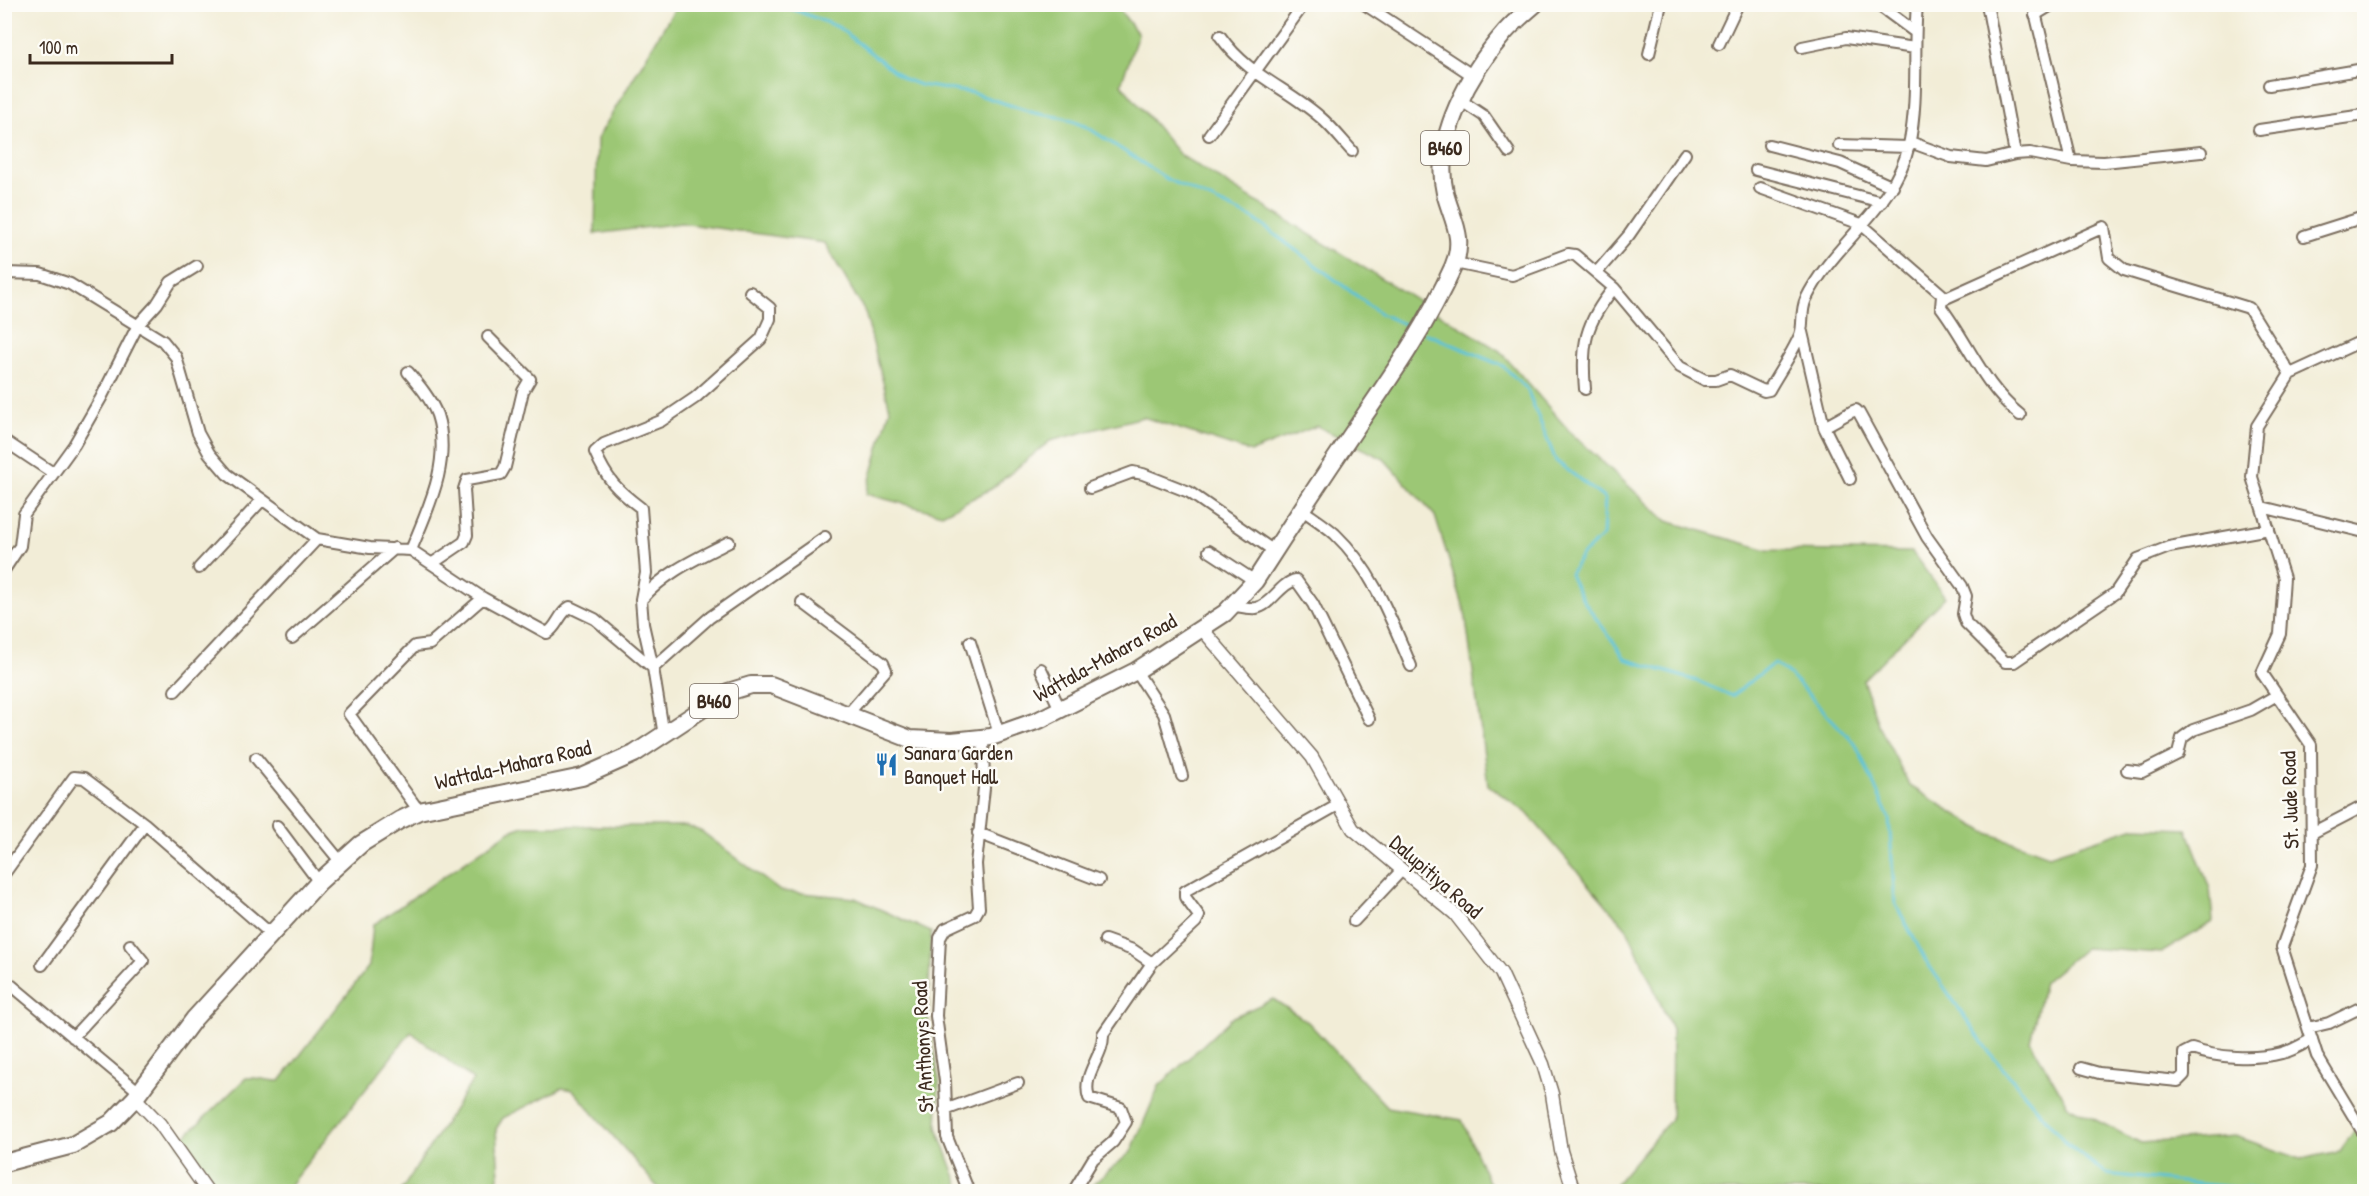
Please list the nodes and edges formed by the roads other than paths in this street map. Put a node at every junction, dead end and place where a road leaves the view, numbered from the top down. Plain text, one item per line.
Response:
1 (1304, 4) edge
2 (1364, 4) edge
3 (1536, 4) edge
4 (1662, 4) edge
5 (1738, 4) edge
6 (1877, 4) edge
7 (1917, 4) edge
8 (1987, 4) edge
9 (2053, 4) edge
10 (2034, 10) edge
11 (1915, 32) junction
12 (1220, 36) dead end
13 (1719, 44) dead end
14 (1802, 47) dead end
15 (1916, 48) junction
16 (1649, 54) dead end
17 (2364, 69) edge
18 (1254, 73) junction
19 (1472, 75) junction
20 (2269, 85) dead end
21 (1460, 100) junction
22 (2364, 115) edge
23 (2259, 130) dead end
24 (1209, 135) dead end
25 (1768, 145) dead end
26 (1839, 145) dead end
27 (1909, 145) junction
28 (1352, 151) dead end
29 (1509, 152) dead end
30 (2201, 152) dead end
31 (1685, 154) dead end
32 (2015, 154) junction
33 (2072, 160) junction
34 (1756, 170) dead end
35 (1893, 187) junction
36 (1760, 188) dead end
37 (1882, 202) junction
38 (2364, 217) edge
39 (1862, 224) junction
40 (2304, 236) dead end
41 (1455, 263) junction
42 (197, 266) dead end
43 (1597, 272) junction
44 (4, 273) edge
45 (1614, 288) junction
46 (750, 292) dead end
47 (1942, 296) junction
48 (138, 325) junction
49 (1802, 332) junction
50 (488, 337) dead end
51 (2364, 340) edge
52 (408, 372) dead end
53 (2290, 374) junction
54 (1586, 389) dead end
55 (2020, 415) dead end
56 (1824, 427) junction
57 (5, 441) edge
58 (53, 473) junction
59 (1850, 479) dead end
60 (1090, 488) dead end
61 (262, 500) junction
62 (2262, 507) junction
63 (1301, 509) junction
64 (2269, 529) junction
65 (2364, 532) edge
66 (825, 537) dead end
67 (316, 539) junction
68 (729, 542) dead end
69 (395, 548) junction
70 (411, 550) junction
71 (1209, 551) dead end
72 (1274, 551) junction
73 (434, 563) junction
74 (199, 568) dead end
75 (4, 570) edge
76 (1255, 581) junction
77 (483, 598) junction
78 (641, 600) junction
79 (802, 602) dead end
80 (1230, 605) junction
81 (1202, 629) junction
82 (292, 638) dead end
83 (970, 642) dead end
84 (1411, 666) dead end
85 (653, 668) junction
86 (1041, 669) dead end
87 (1136, 671) junction
88 (176, 691) dead end
89 (2277, 695) junction
90 (1060, 709) junction
91 (847, 715) junction
92 (1369, 719) dead end
93 (664, 736) junction
94 (991, 737) junction
95 (255, 758) dead end
96 (2127, 770) dead end
97 (1182, 776) dead end
98 (1338, 805) junction
99 (2364, 806) edge
100 (419, 811) junction
101 (145, 824) junction
102 (277, 826) dead end
103 (978, 833) junction
104 (2312, 833) junction
105 (340, 861) junction
106 (1401, 871) junction
107 (4, 874) edge
108 (1099, 880) dead end
109 (319, 882) junction
110 (1354, 921) dead end
111 (271, 934) junction
112 (1105, 939) dead end
113 (130, 945) dead end
114 (1152, 963) junction
115 (42, 965) dead end
116 (4, 979) edge
117 (2364, 1006) edge
118 (2308, 1028) junction
119 (73, 1037) junction
120 (2312, 1039) junction
121 (2081, 1068) dead end
122 (1018, 1083) dead end
123 (136, 1095) junction
124 (945, 1110) junction
125 (2364, 1134) edge
126 (4, 1163) edge
127 (208, 1191) edge
128 (969, 1191) edge
129 (1073, 1191) edge
130 (1574, 1191) edge

1 - 18 street
2 - 19 street
3 - 19 main road, Wattala-Mahara Road / B460
4 - 16 street
5 - 13 street
6 - 11 street
7 - 11 street
8 - 32 street
9 - 10 street
10 - 33 street
11 - 15 street
12 - 18 street
14 - 15 street
15 - 27 street
17 - 20 street
18 - 24 street
18 - 28 street
19 - 21 main road, Wattala-Mahara Road / B460
21 - 29 street
21 - 41 main road, Wattala-Mahara Road / B460
22 - 23 street
25 - 35 street
26 - 27 street
27 - 32 street
27 - 35 street
30 - 33 street
31 - 43 street
32 - 33 street
34 - 37 street
35 - 37 street
36 - 39 street
37 - 39 street
38 - 40 street
39 - 47 street
39 - 49 street
41 - 43 street
41 - 63 main road, Wattala-Mahara Road / B460
42 - 48 street
43 - 45 street
44 - 48 street
45 - 49 street
45 - 54 street
46 - 78 street
47 - 53 street
47 - 55 street
48 - 58 street
48 - 61 street
49 - 56 street
50 - 73 street
51 - 53 street
52 - 70 street
53 - 62 street, St. Jude Road
56 - 59 street
56 - 64 street
57 - 58 street
58 - 75 street
60 - 72 street
61 - 67 street
61 - 74 street
62 - 64 street, St. Jude Road
62 - 65 street
63 - 72 main road, Wattala-Mahara Road / B460
63 - 84 street
64 - 89 street, St. Jude Road
66 - 85 street
67 - 69 street
67 - 88 street
68 - 78 street
69 - 70 street
69 - 82 street
70 - 73 street
71 - 76 street
72 - 76 main road, Wattala-Mahara Road / B460
73 - 77 street
76 - 80 main road, Wattala-Mahara Road / B460
77 - 85 street
77 - 100 street
78 - 85 street
79 - 91 street
80 - 81 main road, Wattala-Mahara Road / B460
80 - 92 street
81 - 87 main road, Wattala-Mahara Road / B460
81 - 98 street, Dalupitiya Road
83 - 94 street, St Anthonys Road
85 - 93 street
86 - 90 street
87 - 90 main road, Wattala-Mahara Road / B460
87 - 97 street
89 - 96 street
89 - 104 street, St. Jude Road
90 - 94 main road, Wattala-Mahara Road / B460
91 - 93 main road, Wattala-Mahara Road / B460
91 - 94 main road, Wattala-Mahara Road / B460
93 - 100 main road, Wattala-Mahara Road / B460
94 - 103 street, St Anthonys Road
95 - 105 street
98 - 106 street, Dalupitiya Road
98 - 114 street
99 - 104 street
100 - 105 main road, Wattala-Mahara Road / B460
101 - 107 street
101 - 111 street
101 - 115 street
102 - 109 street
103 - 108 street
103 - 124 street, St Anthonys Road
104 - 118 street, St. Jude Road
105 - 109 main road, Wattala-Mahara Road / B460
106 - 110 street
106 - 130 street, Dalupitiya Road
109 - 111 main road, Wattala-Mahara Road / B460
111 - 123 main road, Wattala-Mahara Road / B460
112 - 114 street
113 - 119 street
114 - 129 street
116 - 119 street
117 - 118 street
118 - 120 street, St. Jude Road
119 - 123 street
120 - 121 street
120 - 125 street, St. Jude Road
122 - 124 street
123 - 126 main road, Wattala-Mahara Road / B460
123 - 127 street
124 - 128 street, St Anthonys Road

